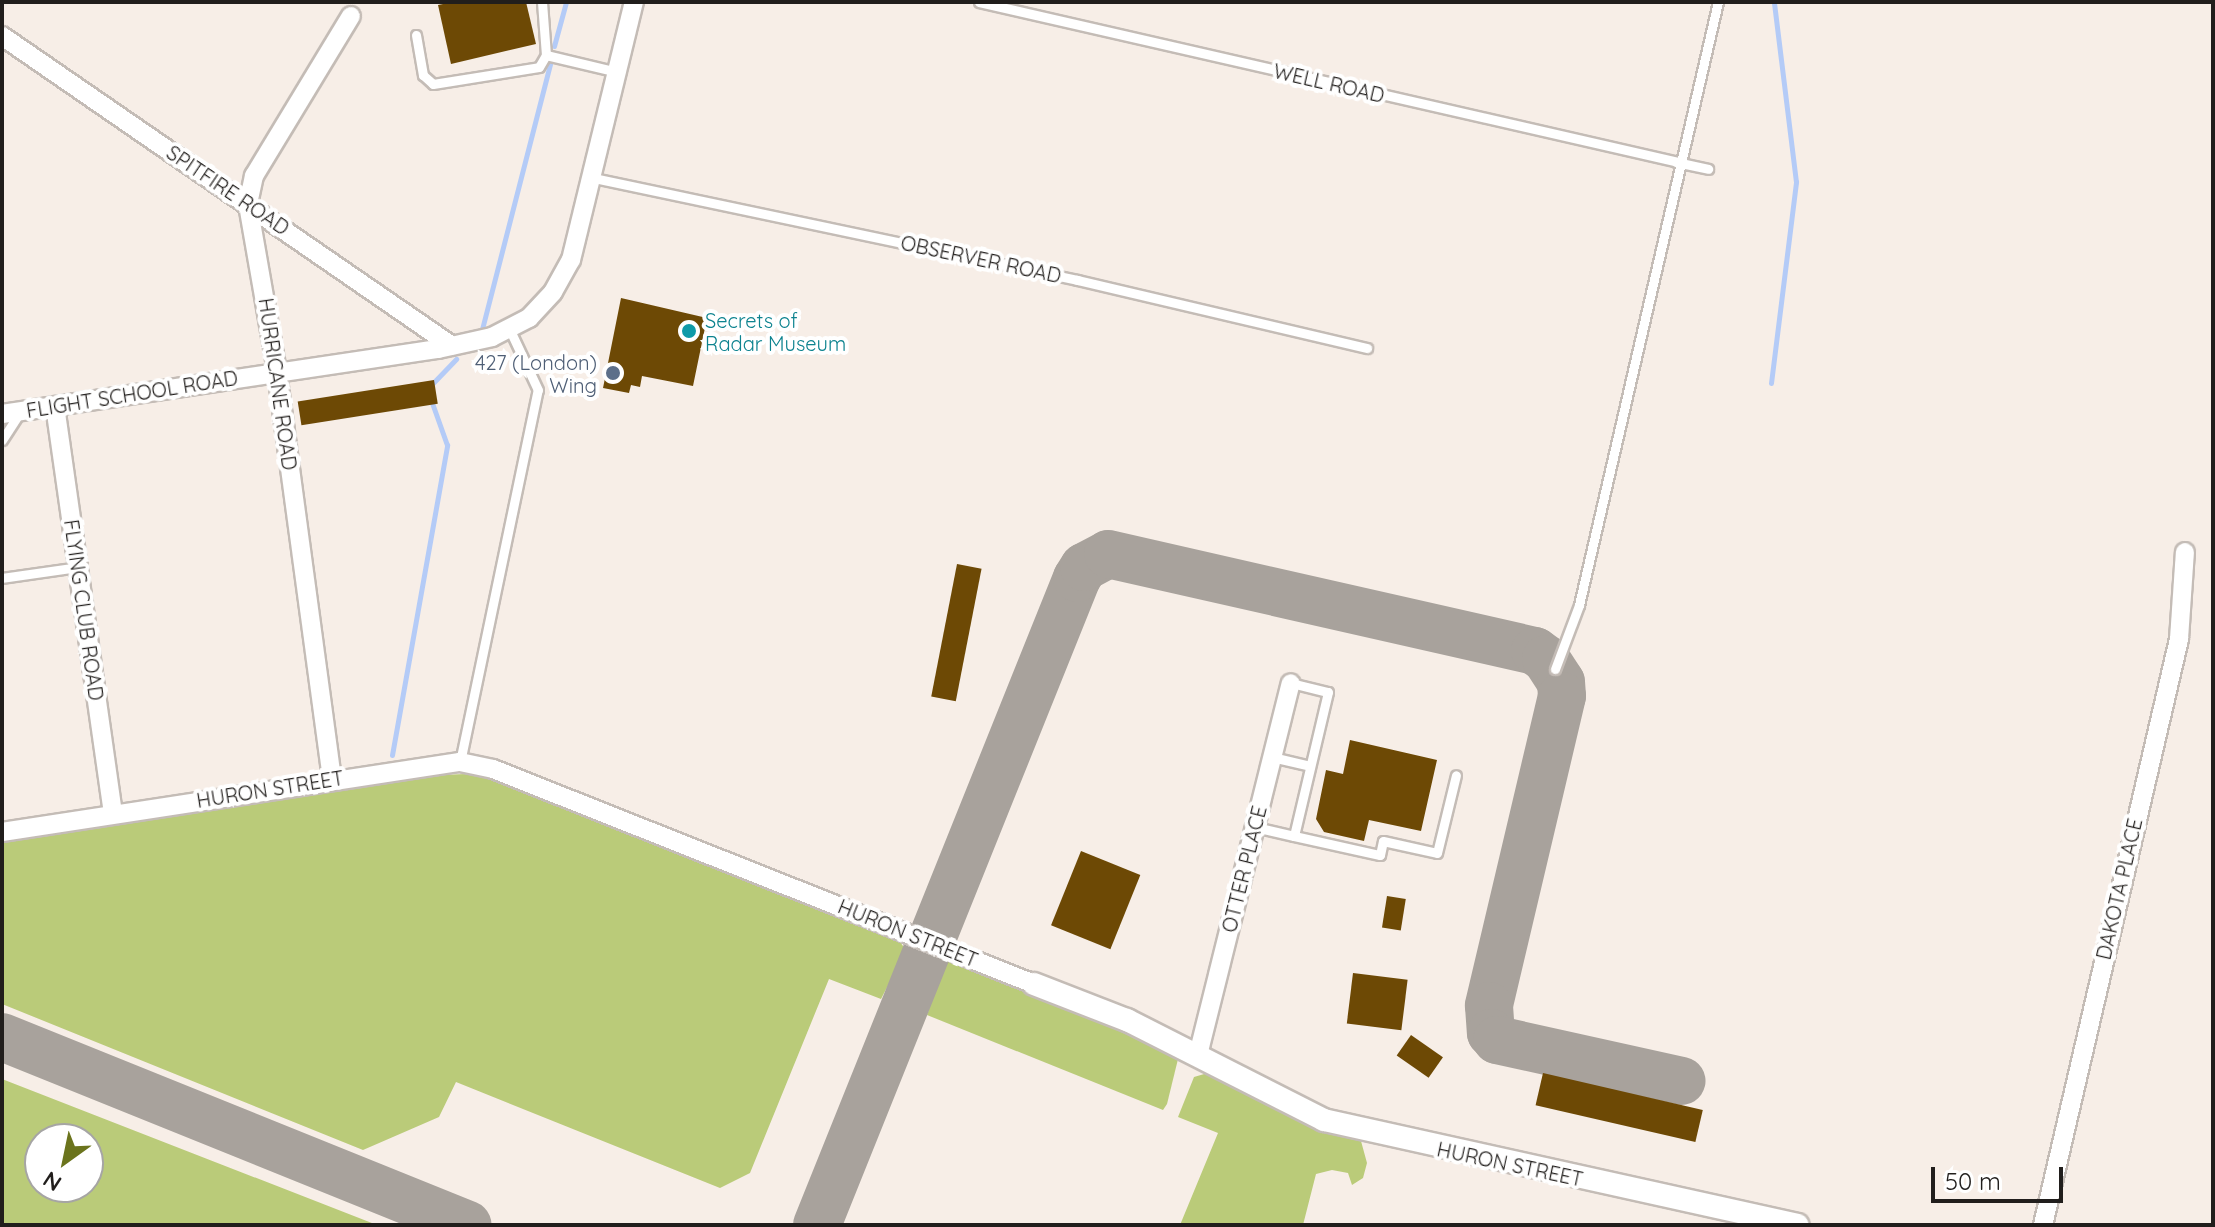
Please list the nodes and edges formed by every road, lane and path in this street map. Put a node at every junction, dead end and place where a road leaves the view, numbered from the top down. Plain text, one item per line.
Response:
1 (542, 2) edge
2 (634, 2) edge
3 (979, 2) edge
4 (1718, 2) edge
5 (351, 16) dead end
6 (416, 35) dead end
7 (2, 36) edge
8 (1174, 47) dead end
9 (546, 55) junction
10 (618, 72) junction
11 (1679, 162) junction
12 (1708, 169) dead end
13 (594, 178) junction
14 (248, 204) junction
15 (509, 328) junction
16 (452, 346) junction
17 (1367, 348) dead end
18 (277, 371) junction
19 (55, 406) junction
20 (11, 412) edge
21 (2, 440) edge
22 (2185, 552) dead end
23 (78, 567) junction
24 (2, 578) edge
25 (1555, 669) dead end
26 (1291, 683) joint
27 (1272, 757) junction
28 (460, 762) junction
29 (1310, 766) junction
30 (1456, 775) dead end
31 (332, 779) junction
32 (113, 814) junction
33 (1255, 827) junction
34 (2, 832) edge
35 (1294, 836) junction
36 (1034, 984) joint
37 (1198, 1055) junction
38 (1798, 1225) edge
39 (2043, 1225) edge

1 - 9 lane
2 - 10 street, FLIGHT SCHOOL ROAD
3 - 11 lane, WELL ROAD
4 - 11 lane
5 - 14 street, HURRICANE ROAD
6 - 9 lane
7 - 14 street, SPITFIRE ROAD
8 - 11 lane
9 - 10 lane
10 - 13 street, FLIGHT SCHOOL ROAD
11 - 12 lane
11 - 25 lane
13 - 15 street, FLIGHT SCHOOL ROAD
13 - 17 lane, OBSERVER ROAD
14 - 16 street, SPITFIRE ROAD
14 - 18 street, HURRICANE ROAD
15 - 16 street, FLIGHT SCHOOL ROAD
15 - 28 lane
16 - 18 street, FLIGHT SCHOOL ROAD
18 - 19 street, FLIGHT SCHOOL ROAD
18 - 31 street, HURRICANE ROAD
19 - 20 street, FLIGHT SCHOOL ROAD
19 - 23 street, FLYING CLUB ROAD
20 - 21 lane
22 - 39 street, DAKOTA PLACE
23 - 24 lane
23 - 32 street, FLYING CLUB ROAD
26 - 27 street, OTTER PLACE
26 - 29 lane
27 - 29 lane
27 - 33 street, OTTER PLACE
28 - 31 street, HURON STREET
28 - 36 street, HURON STREET
29 - 35 lane
30 - 35 lane
31 - 32 street, HURON STREET
32 - 34 street, HURON STREET
33 - 35 lane
33 - 37 street, OTTER PLACE
36 - 37 street, HURON STREET
37 - 38 street, HURON STREET

